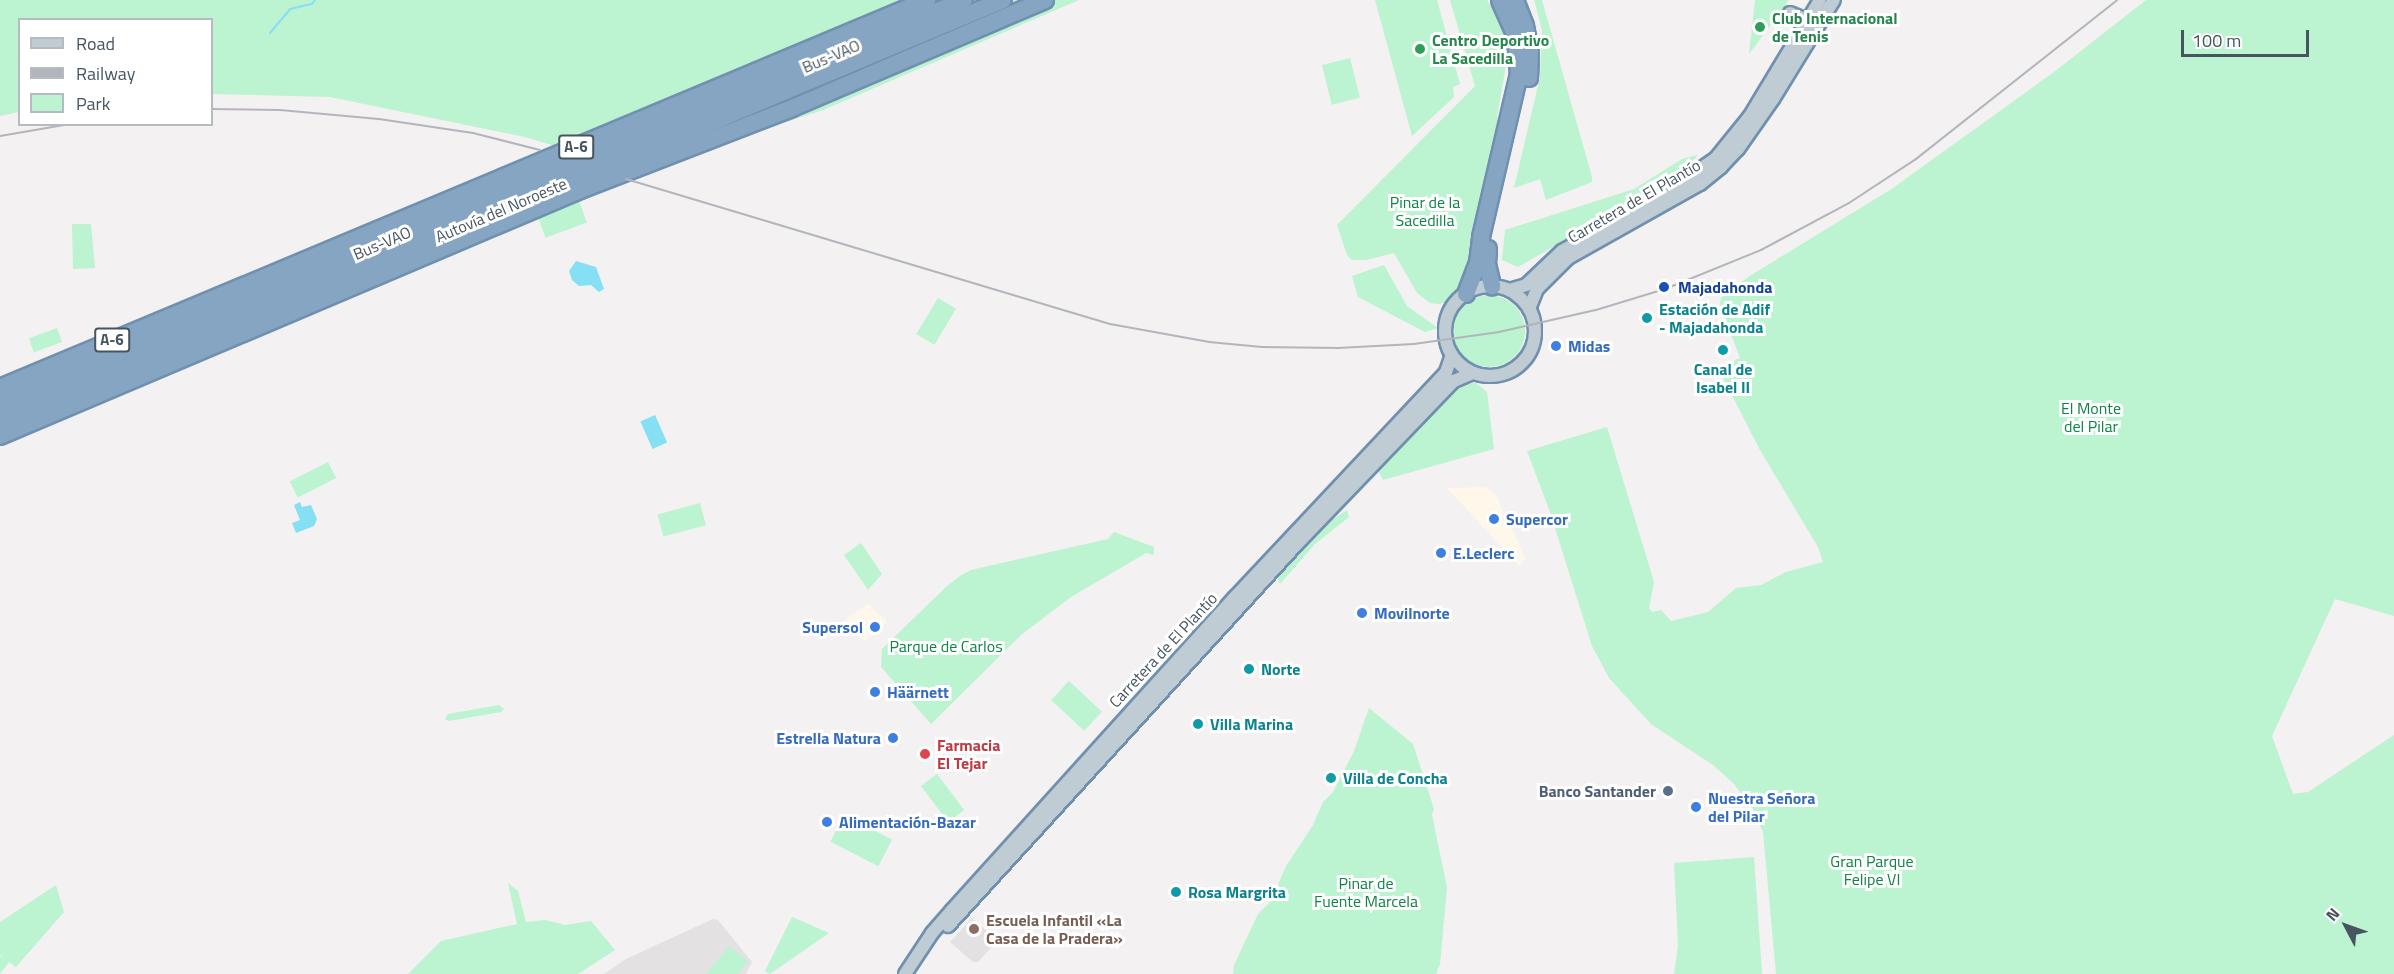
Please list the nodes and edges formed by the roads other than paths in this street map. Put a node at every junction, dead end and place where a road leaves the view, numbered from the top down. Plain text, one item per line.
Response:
1 (927, 0) edge
2 (964, 0) edge
3 (1003, 0) edge
4 (1044, 0) edge
5 (1500, 0) edge
6 (1515, 0) edge
7 (1822, 0) edge
8 (1834, 0) edge
9 (1790, 19) dead end
10 (1805, 24) junction
11 (1773, 99) junction
12 (668, 141) junction
13 (1491, 286) junction
14 (1509, 290) junction
15 (225, 294) junction
16 (1466, 294) junction
17 (1529, 309) junction
18 (1452, 355) junction
19 (1473, 373) junction
20 (0, 376) edge
21 (0, 388) edge
22 (0, 404) edge
23 (0, 420) edge
24 (0, 436) edge
25 (905, 974) edge
26 (915, 974) edge

1 - 15 highway, Autovía del Noroeste / A-6
2 - 22 highway, Bus-VAO
3 - 12 highway, Autovía del Noroeste / A-6
4 - 12 highway
4 - 24 highway
5 - 16 highway
6 - 13 highway
7 - 10 street, Carretera de El Plantío
8 - 11 street, Carretera de El Plantío
9 - 10 street
10 - 11 street
10 - 14 street, Carretera de El Plantío
11 - 17 street, Carretera de El Plantío
12 - 23 highway, Autovía del Noroeste / A-6
13 - 14 street
13 - 16 street
14 - 17 street
15 - 20 highway
15 - 21 highway, Autovía del Noroeste / A-6
16 - 18 street
17 - 19 street
18 - 19 street
18 - 25 street, Carretera de El Plantío
19 - 26 street, Carretera de El Plantío

